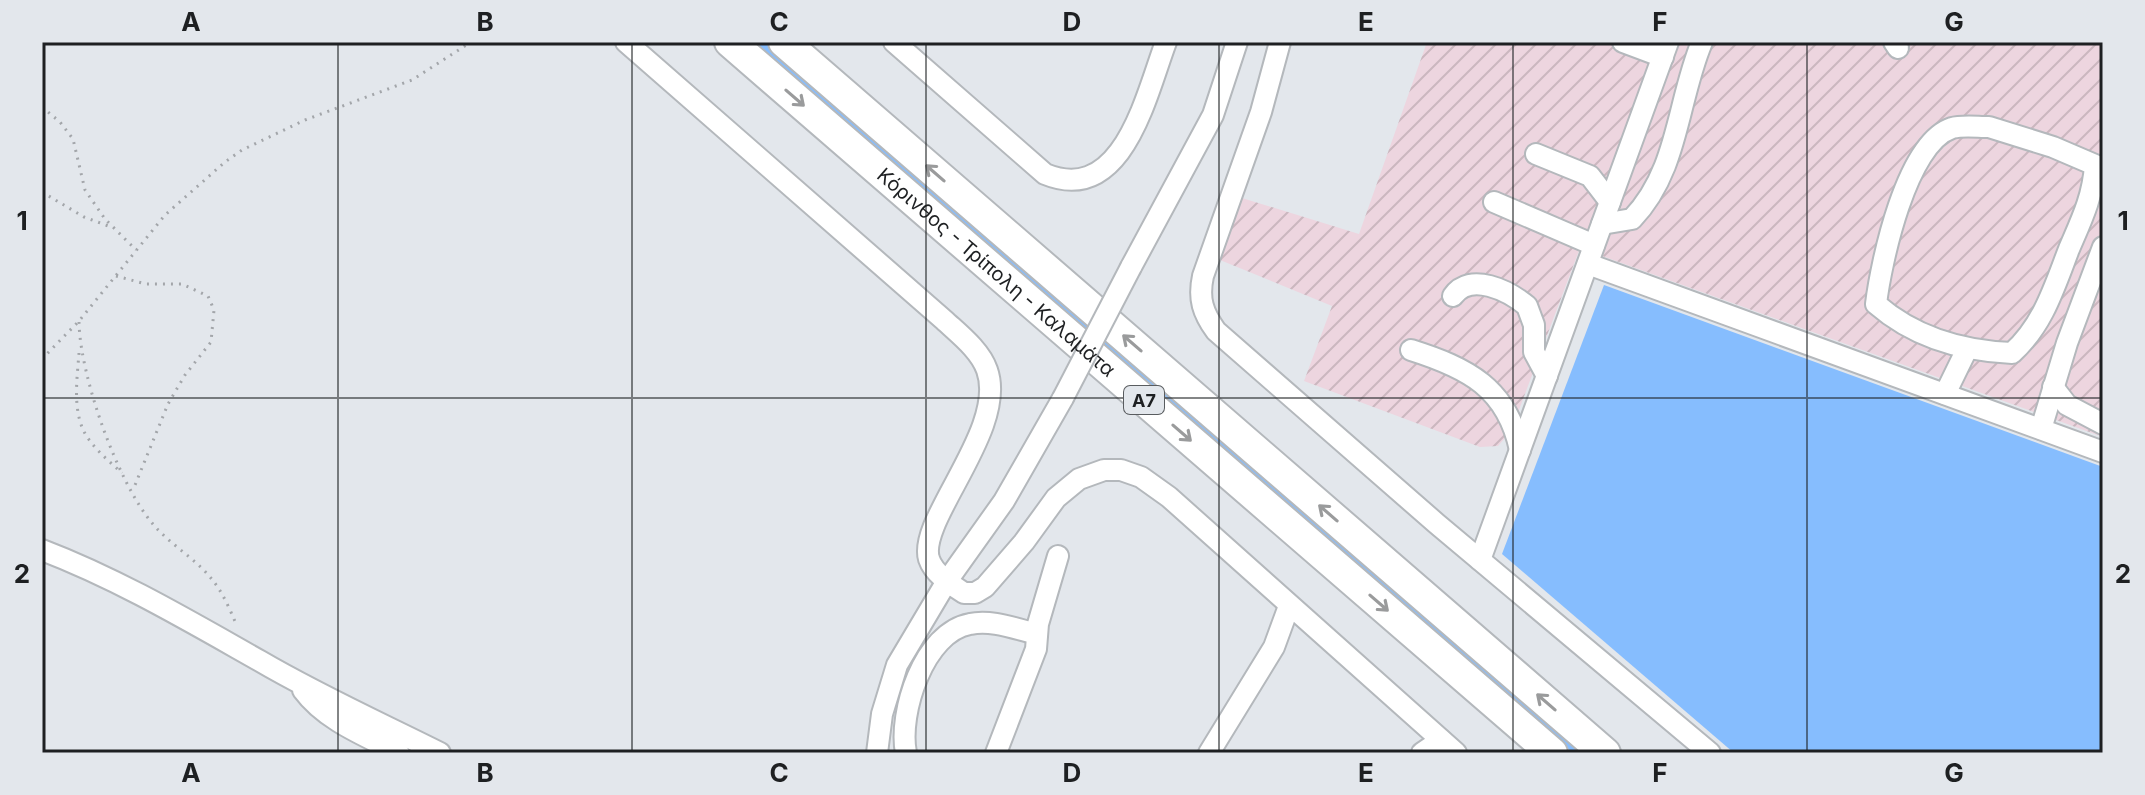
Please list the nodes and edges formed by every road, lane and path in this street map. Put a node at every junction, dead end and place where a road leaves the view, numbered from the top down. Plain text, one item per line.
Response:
1 (471, 42) edge
2 (626, 42) edge
3 (730, 42) edge
4 (784, 42) edge
5 (894, 42) edge
6 (1166, 42) edge
7 (1237, 42) edge
8 (1280, 42) edge
9 (1623, 42) edge
10 (1702, 42) edge
11 (1665, 49) edge
12 (42, 107) edge
13 (1536, 154) dead end
14 (42, 192) edge
15 (1494, 202) dead end
16 (1610, 202) junction
17 (1602, 224) junction
18 (115, 229) junction
19 (2103, 247) edge
20 (136, 250) junction
21 (1591, 254) junction
22 (116, 276) junction
23 (1453, 296) dead end
24 (79, 321) junction
25 (79, 347) junction
26 (1967, 349) junction
27 (1411, 350) dead end
28 (42, 359) edge
29 (1547, 376) junction
30 (2053, 387) junction
31 (1945, 394) junction
32 (2103, 424) edge
33 (2041, 429) junction
34 (1520, 450) junction
35 (2103, 452) edge
36 (125, 476) junction
37 (132, 491) junction
38 (42, 550) edge
39 (1058, 556) dead end
40 (1480, 560) junction
41 (947, 581) junction
42 (1289, 606) junction
43 (1037, 634) junction
44 (258, 660) junction
45 (295, 679) junction
46 (1448, 746) edge
47 (399, 753) edge
48 (440, 753) edge
49 (877, 753) edge
50 (906, 753) edge
51 (996, 753) edge
52 (1209, 753) edge
53 (1422, 753) edge
54 (1552, 753) edge
55 (1605, 753) edge
56 (1710, 753) edge

1 - 20 path
2 - 41 street
3 -> 54 highway, Κόρινθος - Τρίπολη - Καλαμάτα / Α7
55 -> 4 highway, Κόρινθος - Τρίπολη - Καλαμάτα / Α7
5 - 6 street
7 - 41 street, bridge
8 - 40 street
9 - 11 street
10 - 17 street
11 - 16 street
12 - 18 path
13 - 16 street
14 - 18 path
15 - 21 street
16 - 17 street
17 - 21 street
18 - 20 path
19 - 30 street
20 - 22 path
21 - 29 street
21 - 31 street
22 - 24 path
22 - 37 path
23 - 29 street
24 - 25 path
24 - 28 path
25 - 36 path
25 - 36 path
26 - 26 street
26 - 31 street
27 - 34 street
29 - 34 street
30 - 32 street
30 - 33 street
31 - 33 street
33 - 35 street
34 - 40 street
36 - 37 path
37 - 44 path
38 - 44 street
39 - 43 street
40 - 56 street
41 - 42 street
41 - 49 street
42 - 46 street
42 - 52 street
43 - 50 street
43 - 51 street
44 - 45 street
45 - 47 street
45 - 48 street
46 - 53 street

